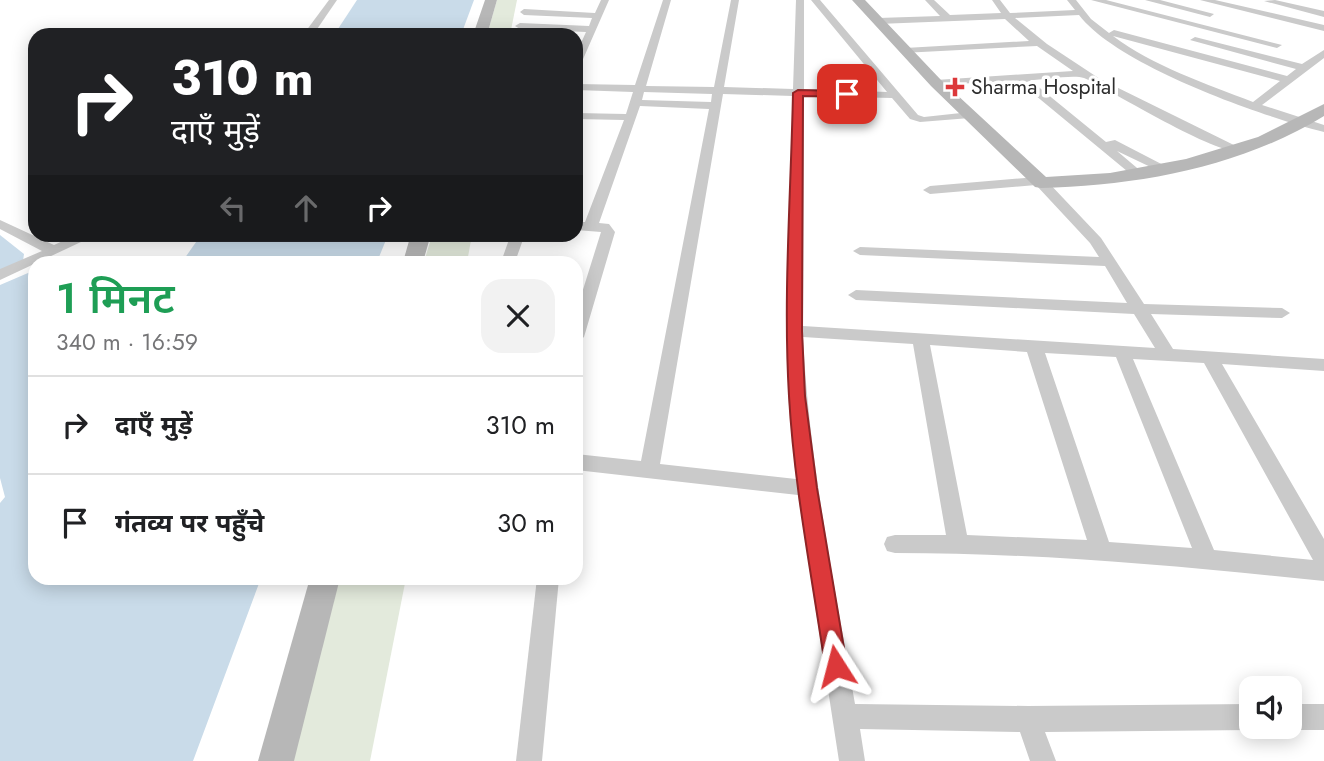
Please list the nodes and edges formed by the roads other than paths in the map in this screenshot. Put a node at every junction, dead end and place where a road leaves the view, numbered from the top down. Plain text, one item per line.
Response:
1 (333, 0) edge
2 (491, 0) edge
3 (605, 0) edge
4 (667, 0) edge
5 (735, 0) edge
6 (800, 0) edge
7 (815, 0) edge
8 (858, 0) edge
9 (929, 0) edge
10 (996, 0) edge
11 (1071, 0) edge
12 (1094, 0) edge
13 (1149, 0) edge
14 (1269, 0) edge
15 (1209, 1) edge
16 (1123, 3) edge
17 (1222, 4) junction
18 (524, 12) dead end
19 (1254, 12) junction
20 (1078, 13) junction
21 (1210, 14) junction
22 (1324, 14) edge
23 (1270, 15) junction
24 (599, 16) junction
25 (1006, 16) junction
26 (1165, 17) junction
27 (947, 18) junction
28 (878, 21) junction
29 (1261, 22) dead end
30 (1156, 24) dead end
31 (1196, 24) junction
32 (520, 26) dead end
33 (313, 28) edge
34 (482, 28) edge
35 (569, 28) edge
36 (1097, 28) junction
37 (1212, 28) junction
38 (1324, 28) edge
39 (583, 29) edge
40 (593, 29) junction
41 (1252, 29) dead end
42 (1146, 32) dead end
43 (1289, 33) junction
44 (1242, 36) junction
45 (1137, 39) junction
46 (1195, 40) junction
47 (1040, 43) junction
48 (583, 45) edge
49 (1126, 47) junction
50 (905, 51) junction
51 (1179, 51) junction
52 (1324, 53) edge
53 (1264, 57) junction
54 (1228, 64) junction
55 (1304, 68) junction
56 (1217, 70) dead end
57 (1083, 74) junction
58 (1206, 77) dead end
59 (1021, 78) junction
60 (1289, 80) junction
61 (936, 83) junction
62 (1195, 83) junction
63 (583, 86) edge
64 (641, 88) junction
65 (719, 90) junction
66 (798, 93) junction
67 (896, 95) junction
68 (636, 103) junction
69 (716, 106) junction
70 (1254, 106) junction
71 (1324, 108) edge
72 (970, 115) junction
73 (583, 116) edge
74 (631, 117) junction
75 (1304, 123) junction
76 (1083, 129) junction
77 (1324, 130) edge
78 (1238, 149) junction
79 (1165, 169) junction
80 (1137, 173) junction
81 (1039, 182) junction
82 (930, 190) dead end
83 (0, 224) edge
84 (583, 226) edge
85 (28, 238) edge
86 (36, 242) edge
87 (74, 242) edge
88 (54, 251) junction
89 (860, 251) dead end
90 (42, 256) edge
91 (28, 262) edge
92 (1109, 262) junction
93 (0, 275) edge
94 (856, 295) dead end
95 (1139, 309) junction
96 (1282, 313) dead end
97 (583, 314) edge
98 (795, 331) junction
99 (920, 339) junction
100 (1034, 346) junction
101 (1122, 352) junction
102 (1168, 355) junction
103 (1209, 357) junction
104 (1321, 369) edge
105 (583, 463) edge
106 (649, 470) junction
107 (807, 488) junction
108 (958, 543) junction
109 (895, 544) dead end
110 (1101, 550) junction
111 (1207, 559) junction
112 (1324, 559) edge
113 (1324, 571) edge
114 (323, 585) edge
115 (547, 585) edge
116 (844, 716) junction
117 (1239, 717) edge
118 (1302, 717) edge
119 (1324, 717) edge
120 (1028, 719) junction
121 (276, 761) edge
122 (528, 761) edge
123 (852, 761) edge
124 (1044, 761) edge

1 - 33 street
2 - 34 street
3 - 24 street
4 - 64 street
5 - 65 street
6 - 66 street
7 - 67 street
8 - 28 street
9 - 27 street
10 - 25 street
11 - 20 street
12 - 16 street
13 - 21 street
14 - 19 street
14 - 22 street
15 - 17 street
16 - 26 street
17 - 19 street
17 - 21 street
18 - 24 street
19 - 23 street
20 - 25 street
20 - 36 street
21 - 31 street
23 - 29 street
23 - 43 street
24 - 40 street
25 - 27 street
25 - 47 street
26 - 30 street
26 - 31 street
27 - 28 street
28 - 50 street
31 - 37 street
32 - 35 street
36 - 45 street
36 - 49 street
37 - 44 street
37 - 46 street
38 - 43 street
39 - 40 street
40 - 48 street
41 - 44 street
42 - 45 street
43 - 44 street
43 - 53 street
45 - 49 street
45 - 51 street
46 - 51 street
46 - 53 street
47 - 50 street
47 - 57 street
49 - 62 street
50 - 61 street
51 - 54 street
52 - 55 street
53 - 55 street
54 - 56 street
54 - 60 street
55 - 60 street
57 - 59 street
57 - 78 street
58 - 62 street
59 - 61 street
59 - 76 street
60 - 70 street
61 - 72 street
62 - 70 street
63 - 64 street
64 - 65 street
64 - 68 street
65 - 66 street
65 - 69 street
66 - 67 street
66 - 98 street
67 - 72 street
68 - 69 street
68 - 74 street
69 - 106 street
70 - 75 street
71 - 75 street
72 - 81 street
73 - 74 street
74 - 84 street
75 - 77 street
75 - 78 street
76 - 79 street
76 - 80 street
78 - 79 street
79 - 80 street
80 - 81 street
81 - 82 street
81 - 92 street
83 - 85 street
84 - 97 street
86 - 88 street
87 - 88 street
88 - 90 street
89 - 92 street
91 - 93 street
92 - 95 street
94 - 95 street
95 - 96 street
95 - 102 street
98 - 99 street
98 - 107 street
99 - 100 street
99 - 108 street
100 - 101 street
100 - 110 street
101 - 102 street
101 - 111 street
102 - 103 street
103 - 104 street
103 - 112 street
105 - 106 street
106 - 107 street
107 - 116 street
108 - 109 street
108 - 110 street
110 - 111 street
111 - 113 street
114 - 121 street
115 - 122 street
116 - 120 street
116 - 123 street
117 - 120 street
118 - 119 street
120 - 124 street

